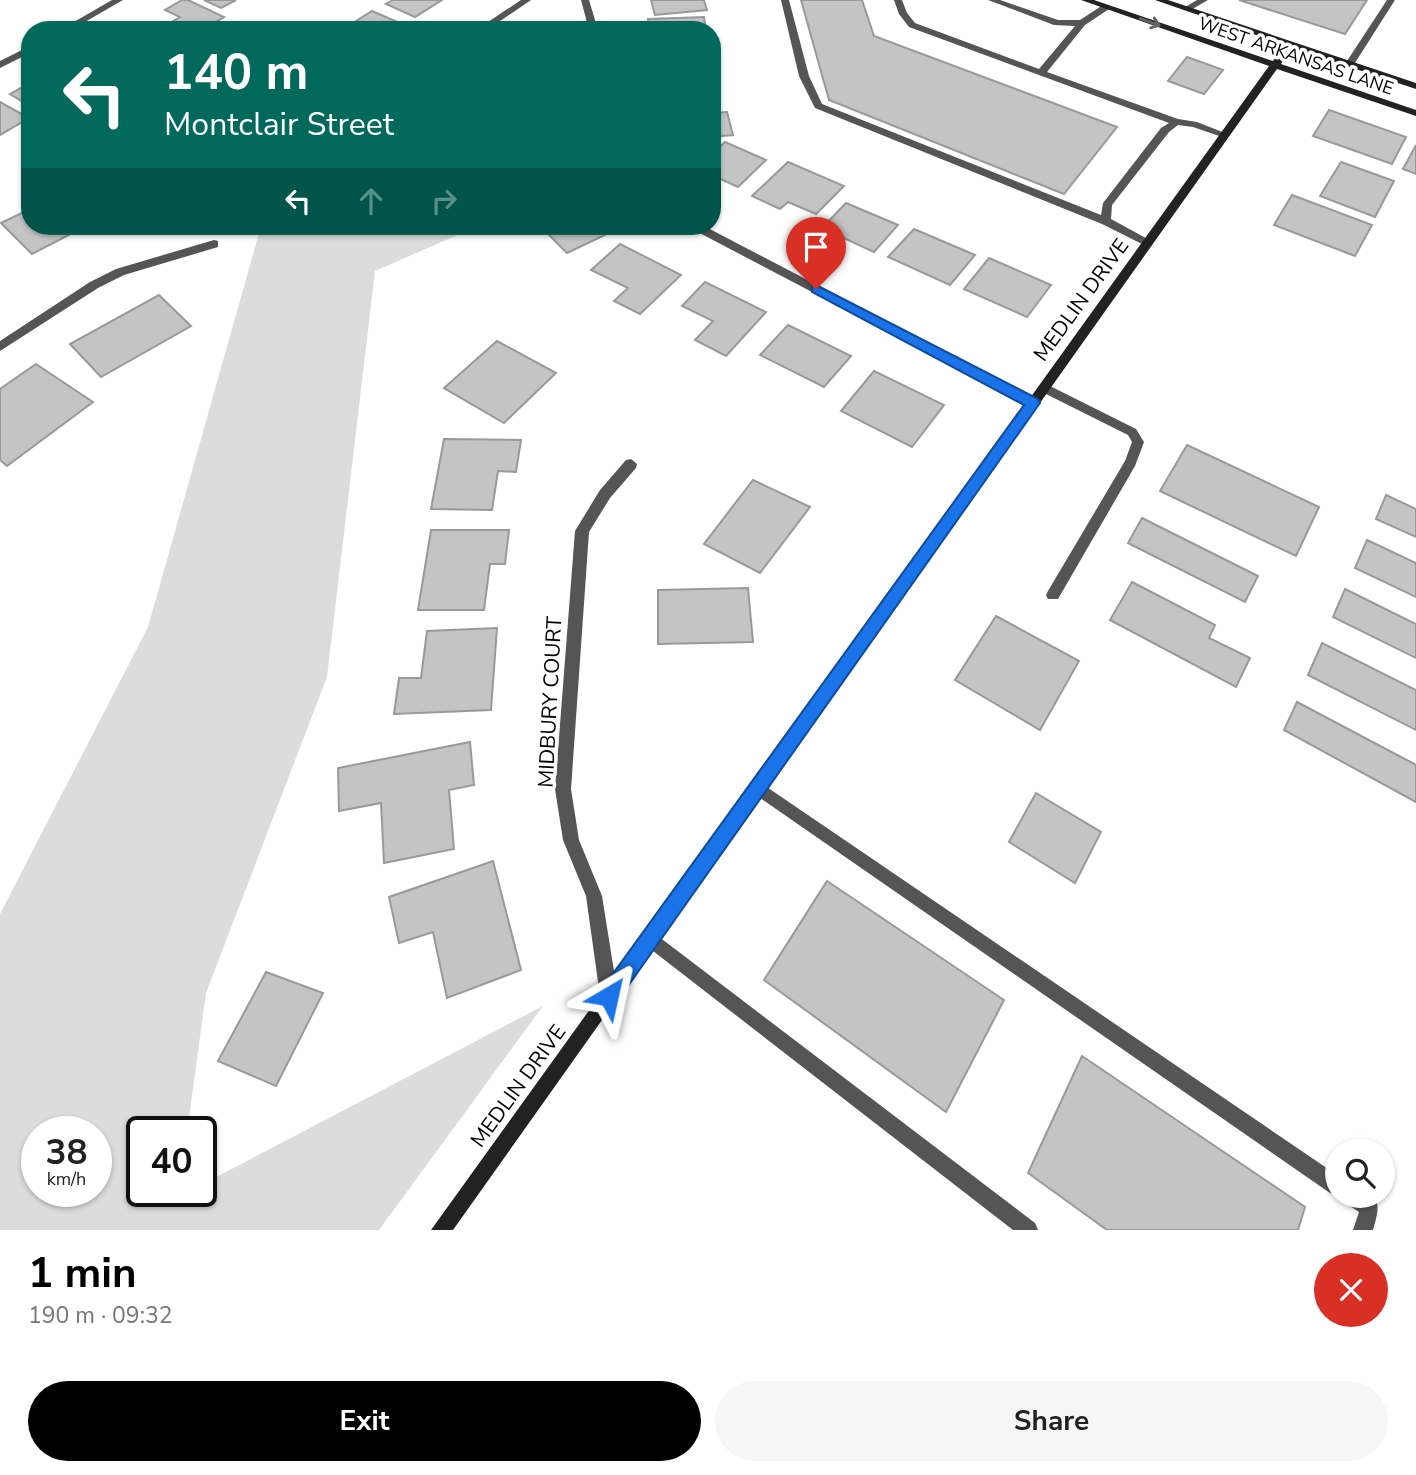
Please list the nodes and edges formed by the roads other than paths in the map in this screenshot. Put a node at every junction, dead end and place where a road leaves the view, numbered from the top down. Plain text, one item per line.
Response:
1 (119, 0) edge
2 (527, 0) edge
3 (586, 0) edge
4 (785, 0) edge
5 (898, 0) edge
6 (992, 0) edge
7 (1086, 0) edge
8 (1159, 0) edge
9 (1204, 0) edge
10 (1391, 0) edge
11 (1106, 7) junction
12 (1186, 9) junction
13 (80, 21) edge
14 (494, 21) edge
15 (592, 21) edge
16 (1082, 23) junction
17 (1290, 44) junction
18 (21, 54) edge
19 (1350, 64) junction
20 (0, 65) edge
21 (1275, 65) junction
22 (1041, 73) junction
23 (1416, 86) edge
24 (1416, 113) edge
25 (1176, 122) junction
26 (1225, 135) junction
27 (1106, 221) junction
28 (713, 235) edge
29 (1149, 242) junction
30 (214, 244) dead end
31 (0, 347) edge
32 (1044, 388) junction
33 (1033, 403) junction
34 (631, 464) dead end
35 (1053, 595) dead end
36 (758, 788) junction
37 (650, 938) junction
38 (609, 996) junction
39 (1325, 1178) edge
40 (1370, 1208) edge
41 (441, 1230) edge
42 (1028, 1230) edge
43 (1363, 1230) edge

1 - 13 street
2 - 14 street
3 - 15 street
4 - 27 street
5 - 22 street
6 - 16 street
7 - 11 street, WEST ARKANSAS LANE
8 - 12 street, WEST ARKANSAS LANE
9 - 12 street
10 - 19 street
11 - 16 street
11 -> 21 street, WEST ARKANSAS LANE
12 - 17 street, WEST ARKANSAS LANE
16 - 22 street
17 - 19 street, WEST ARKANSAS LANE
17 - 21 street, MEDLIN DRIVE
18 - 20 street
19 - 23 street, WEST ARKANSAS LANE
21 - 24 street, WEST ARKANSAS LANE
21 - 26 street, MEDLIN DRIVE
22 - 25 street
25 - 26 street
25 - 27 street
26 - 29 street, MEDLIN DRIVE
27 - 29 street
28 - 33 street
29 - 32 street, MEDLIN DRIVE
30 - 31 street
32 - 33 street, MEDLIN DRIVE
32 - 35 street
33 - 36 street, MEDLIN DRIVE
34 - 38 street, MIDBURY COURT
36 - 37 street, MEDLIN DRIVE
36 - 39 street
37 - 38 street, MEDLIN DRIVE
37 - 42 street
38 - 41 street, MEDLIN DRIVE
40 - 43 street

